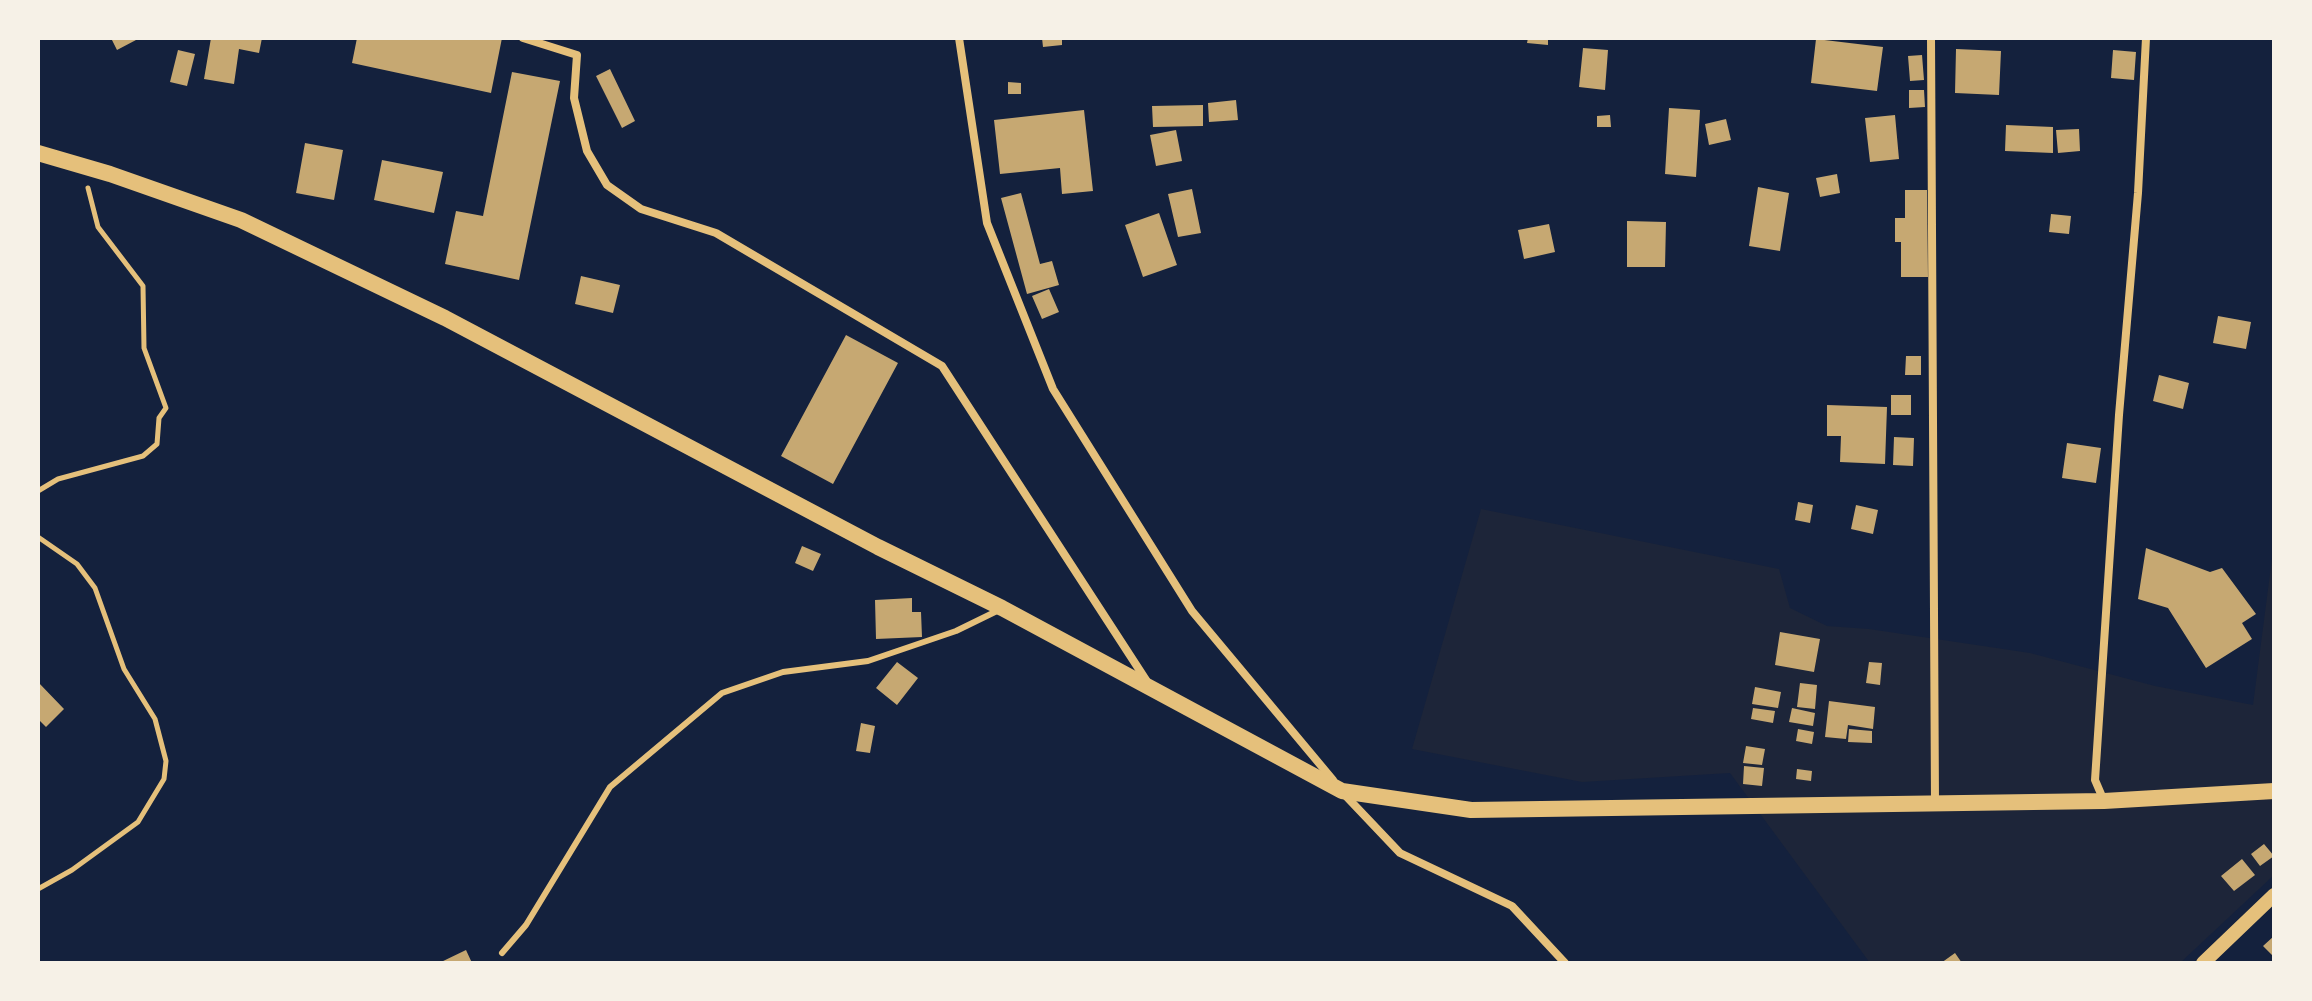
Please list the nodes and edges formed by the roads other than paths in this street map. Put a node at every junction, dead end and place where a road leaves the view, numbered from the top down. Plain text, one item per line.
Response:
1 (523, 38) edge
2 (959, 38) edge
3 (1931, 38) edge
4 (2146, 38) edge
5 (38, 153) edge
6 (1002, 608) junction
7 (1153, 691) junction
8 (1342, 791) junction
9 (2274, 791) edge
10 (2104, 801) junction
11 (1935, 803) junction
12 (2274, 895) edge
13 (502, 953) dead end
14 (1565, 963) edge
15 (2203, 963) edge

1 - 7 street
2 - 8 street
3 - 11 street
4 - 10 street
5 - 6 main road
6 - 7 main road
6 - 13 lane
7 - 8 main road
8 - 11 main road
8 - 14 street
9 - 10 main road
10 - 11 main road
12 - 15 street

